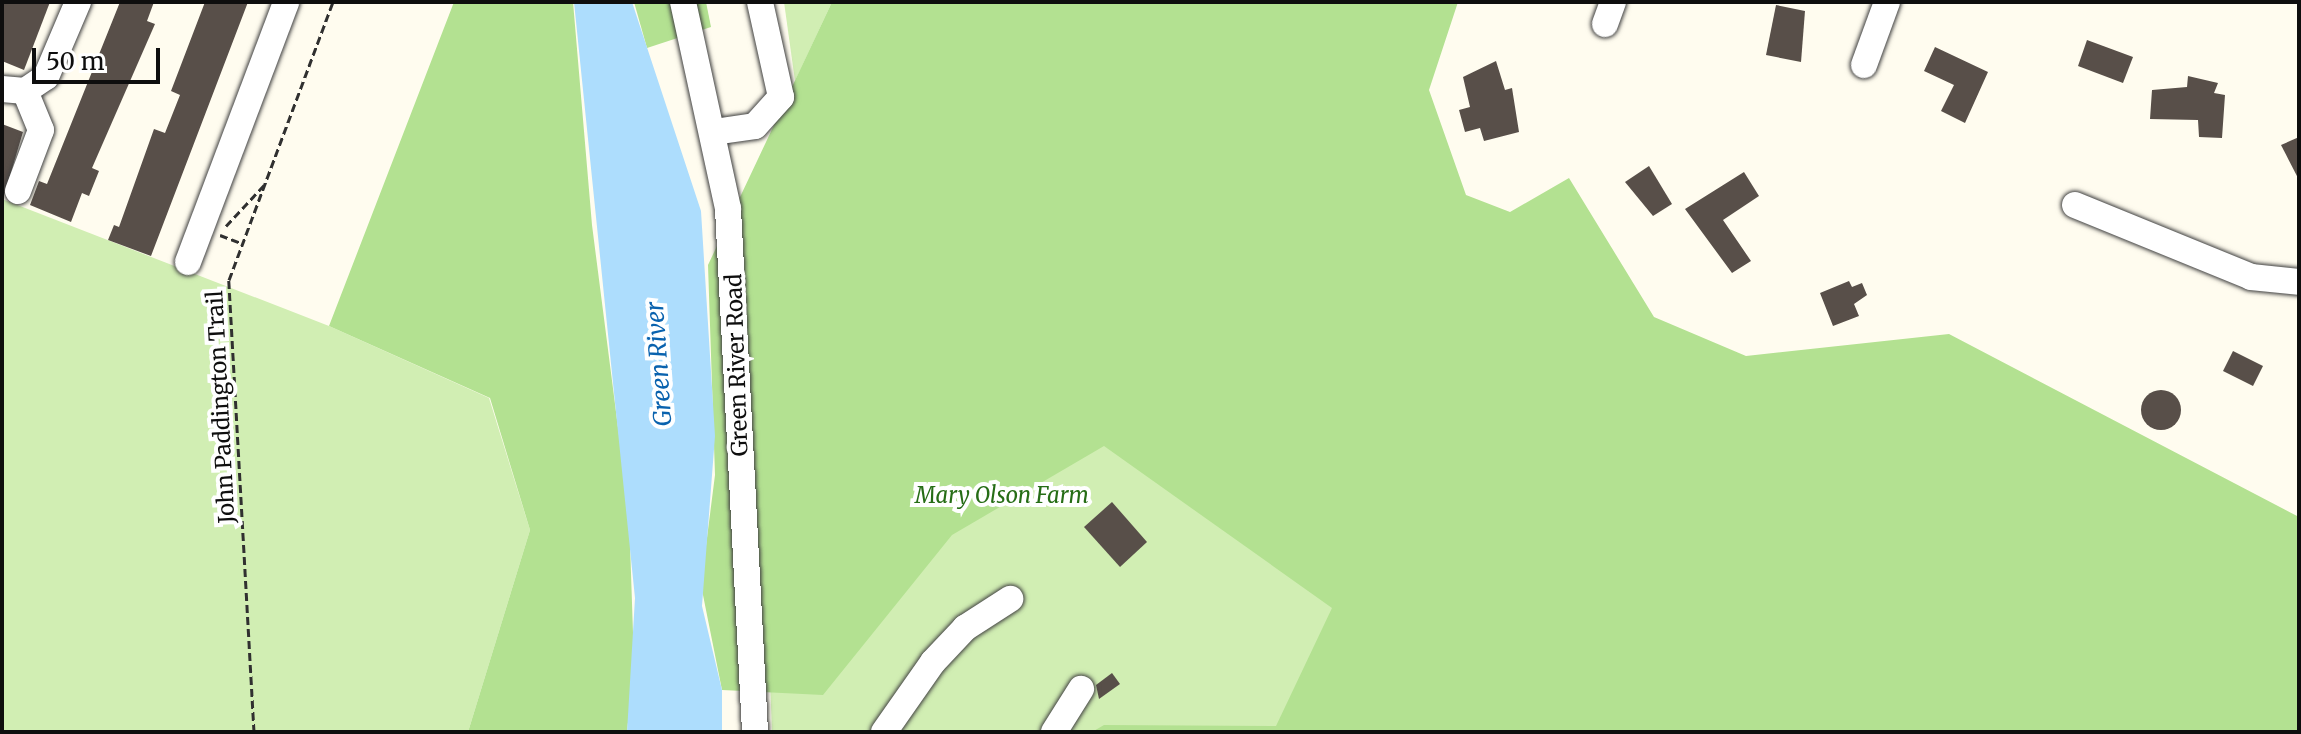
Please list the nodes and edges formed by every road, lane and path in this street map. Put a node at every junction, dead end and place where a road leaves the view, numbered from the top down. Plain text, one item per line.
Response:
1 (78, 2) edge
2 (286, 2) edge
3 (333, 2) edge
4 (683, 2) edge
5 (760, 2) edge
6 (1887, 2) edge
7 (1864, 65) dead end
8 (13, 90) edge
9 (714, 132) junction
10 (266, 183) junction
11 (18, 191) dead end
12 (2075, 205) dead end
13 (218, 234) dead end
14 (188, 262) dead end
15 (2299, 282) edge
16 (1010, 599) dead end
17 (1081, 689) dead end
18 (254, 732) edge
19 (755, 732) edge
20 (884, 732) edge
21 (1054, 732) edge

1 - 8 street
2 - 14 street
3 - 10 path, John Paddington Trail
4 - 9 street, Green River Road
5 - 9 street
6 - 7 street
8 - 11 street
9 - 19 street, Green River Road
10 - 13 path
10 - 18 path, John Paddington Trail
12 - 15 street
16 - 20 street
17 - 21 street

